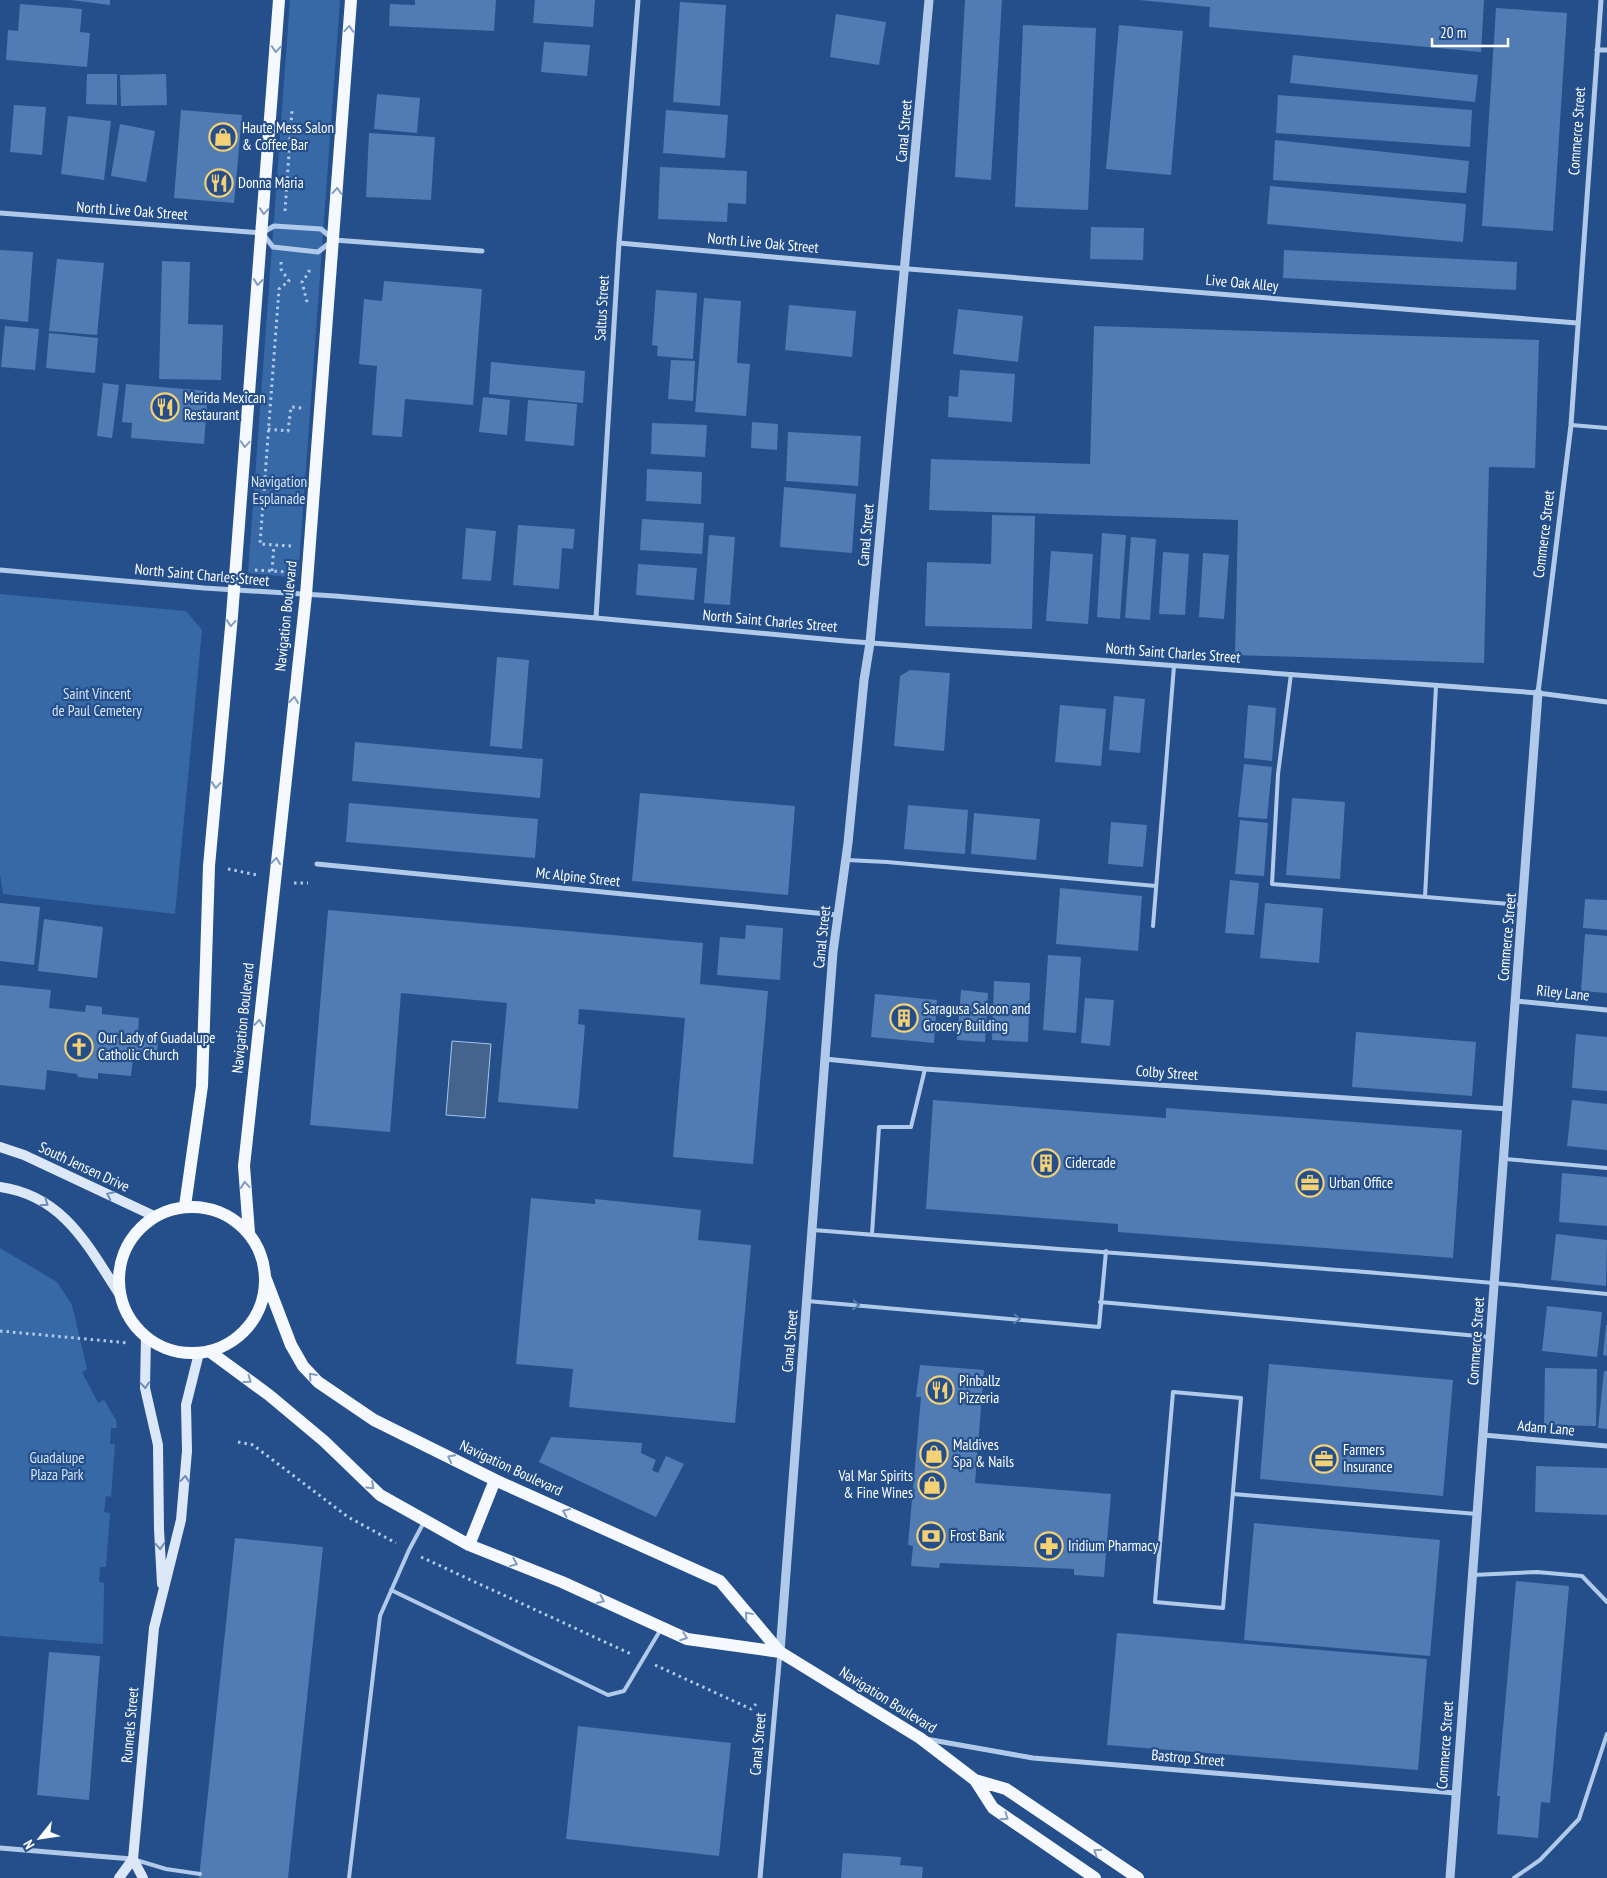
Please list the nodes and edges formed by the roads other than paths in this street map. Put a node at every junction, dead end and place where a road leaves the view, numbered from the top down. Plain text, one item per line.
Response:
1 (280, 0) edge
2 (352, 0) edge
3 (638, 0) edge
4 (929, 0) edge
5 (1601, 0) edge
6 (1597, 50) junction
7 (1607, 50) edge
8 (0, 213) edge
9 (262, 233) junction
10 (334, 240) junction
11 (619, 242) junction
12 (482, 251) dead end
13 (905, 269) junction
14 (1577, 323) junction
15 (1571, 425) junction
16 (1607, 428) edge
17 (0, 570) edge
18 (234, 590) junction
19 (306, 595) junction
20 (596, 618) junction
21 (870, 643) junction
22 (1174, 666) junction
23 (1291, 674) junction
24 (1436, 686) junction
25 (1538, 693) junction
26 (1607, 702) edge
27 (846, 860) junction
28 (317, 864) dead end
29 (1156, 886) junction
30 (1426, 897) junction
31 (1523, 905) junction
32 (837, 915) junction
33 (1153, 926) dead end
34 (1516, 1001) junction
35 (1607, 1010) edge
36 (825, 1059) junction
37 (924, 1069) junction
38 (1508, 1109) junction
39 (0, 1147) edge
40 (1504, 1159) junction
41 (1607, 1168) edge
42 (0, 1186) edge
43 (185, 1206) junction
44 (154, 1216) junction
45 (813, 1230) junction
46 (249, 1233) junction
47 (872, 1234) junction
48 (1106, 1251) junction
49 (265, 1278) junction
50 (1494, 1283) junction
51 (1607, 1294) edge
52 (120, 1295) junction
53 (807, 1301) junction
54 (1100, 1302) junction
55 (1490, 1338) junction
56 (145, 1340) junction
57 (204, 1352) junction
58 (1483, 1435) junction
59 (1607, 1446) edge
60 (495, 1480) junction
61 (1233, 1494) junction
62 (1477, 1514) junction
63 (425, 1520) junction
64 (469, 1545) junction
65 (1472, 1576) junction
66 (391, 1590) junction
67 (163, 1595) junction
68 (1607, 1602) edge
69 (662, 1627) junction
70 (780, 1652) junction
71 (1607, 1734) edge
72 (920, 1738) junction
73 (975, 1780) junction
74 (1455, 1793) junction
75 (0, 1848) edge
76 (133, 1859) junction
77 (200, 1874) dead end
78 (119, 1878) edge
79 (143, 1878) edge
80 (349, 1878) edge
81 (760, 1878) edge
82 (1095, 1878) edge
83 (1138, 1878) edge
84 (1450, 1878) edge
85 (1514, 1878) edge

1 -> 9 main road
10 -> 2 main road, Navigation Boulevard
3 - 11 street, Saltus Street
4 - 13 street, Canal Street
5 - 6 street, Commerce Street
6 - 7 street
6 - 14 street, Commerce Street
8 - 9 street, North Live Oak Street
9 - 10 street, North Live Oak Street
9 - 10 street
9 -> 18 main road
10 - 12 street, North Live Oak Street
10 - 19 main road, Navigation Boulevard
11 - 13 street, North Live Oak Street
11 - 20 street, Saltus Street
13 - 14 street, Live Oak Alley
13 - 21 street, Canal Street
14 - 15 street, Commerce Street
15 - 16 lane
15 - 25 street, Commerce Street
17 - 18 street, North Saint Charles Street
18 - 19 street, North Saint Charles Street
18 -> 43 main road
19 - 20 street, North Saint Charles Street
46 -> 19 main road, Navigation Boulevard
20 - 21 street, North Saint Charles Street
21 - 22 street, North Saint Charles Street
21 - 27 street, Canal Street
22 - 23 street, North Saint Charles Street
22 - 29 lane
23 - 24 street, North Saint Charles Street
23 - 30 lane
24 - 25 street, North Saint Charles Street
24 - 30 lane
25 - 26 street, North Saint Charles Street
25 - 31 street, Commerce Street
27 - 29 lane
27 - 32 street, Canal Street
28 - 32 street, Mc Alpine Street
29 - 33 lane
30 - 31 lane
31 - 34 street, Commerce Street
32 - 36 street, Canal Street
34 - 35 street, Riley Lane
34 - 38 street, Commerce Street
36 - 37 street, Colby Street
36 - 45 street, Canal Street
37 - 38 street, Colby Street
37 - 47 lane
38 - 40 street, Commerce Street
44 -> 39 main road, South Jensen Drive
40 - 41 lane
40 - 50 street, Commerce Street
42 -> 52 main road
43 - 44 main road
43 - 46 main road
44 - 52 main road
45 - 47 lane
45 - 53 street, Canal Street
46 - 49 main road
47 - 48 lane
48 - 50 lane
48 - 54 lane
49 - 57 main road
60 -> 49 main road, Navigation Boulevard
50 - 51 lane
50 - 55 street, Commerce Street
52 - 56 main road
53 -> 54 lane
53 - 70 street, Canal Street
54 - 55 lane
55 - 58 street, Commerce Street
56 - 57 main road
56 -> 67 main road, Runnels Street
57 -> 63 main road, Navigation Boulevard
67 -> 57 main road, Runnels Street
58 - 59 street, Adam Lane
58 - 62 street, Commerce Street
60 - 64 main road
70 -> 60 main road, Navigation Boulevard
61 - 61 lane
61 - 62 lane
62 - 65 street, Commerce Street
63 - 64 main road, Navigation Boulevard
63 - 66 lane
64 -> 69 main road, Navigation Boulevard
65 - 68 lane
65 - 74 street, Commerce Street
66 - 69 lane
66 - 80 lane
67 - 76 main road, Runnels Street
69 -> 70 main road, Navigation Boulevard
70 - 72 main road, Navigation Boulevard
70 - 81 street, Canal Street
71 - 85 lane
72 - 73 main road, Navigation Boulevard
72 - 74 street, Bastrop Street
73 -> 82 main road, Navigation Boulevard
83 -> 73 main road, Navigation Boulevard
74 - 84 street, Commerce Street
75 - 76 street
76 - 77 lane
76 - 78 main road
76 - 79 main road

